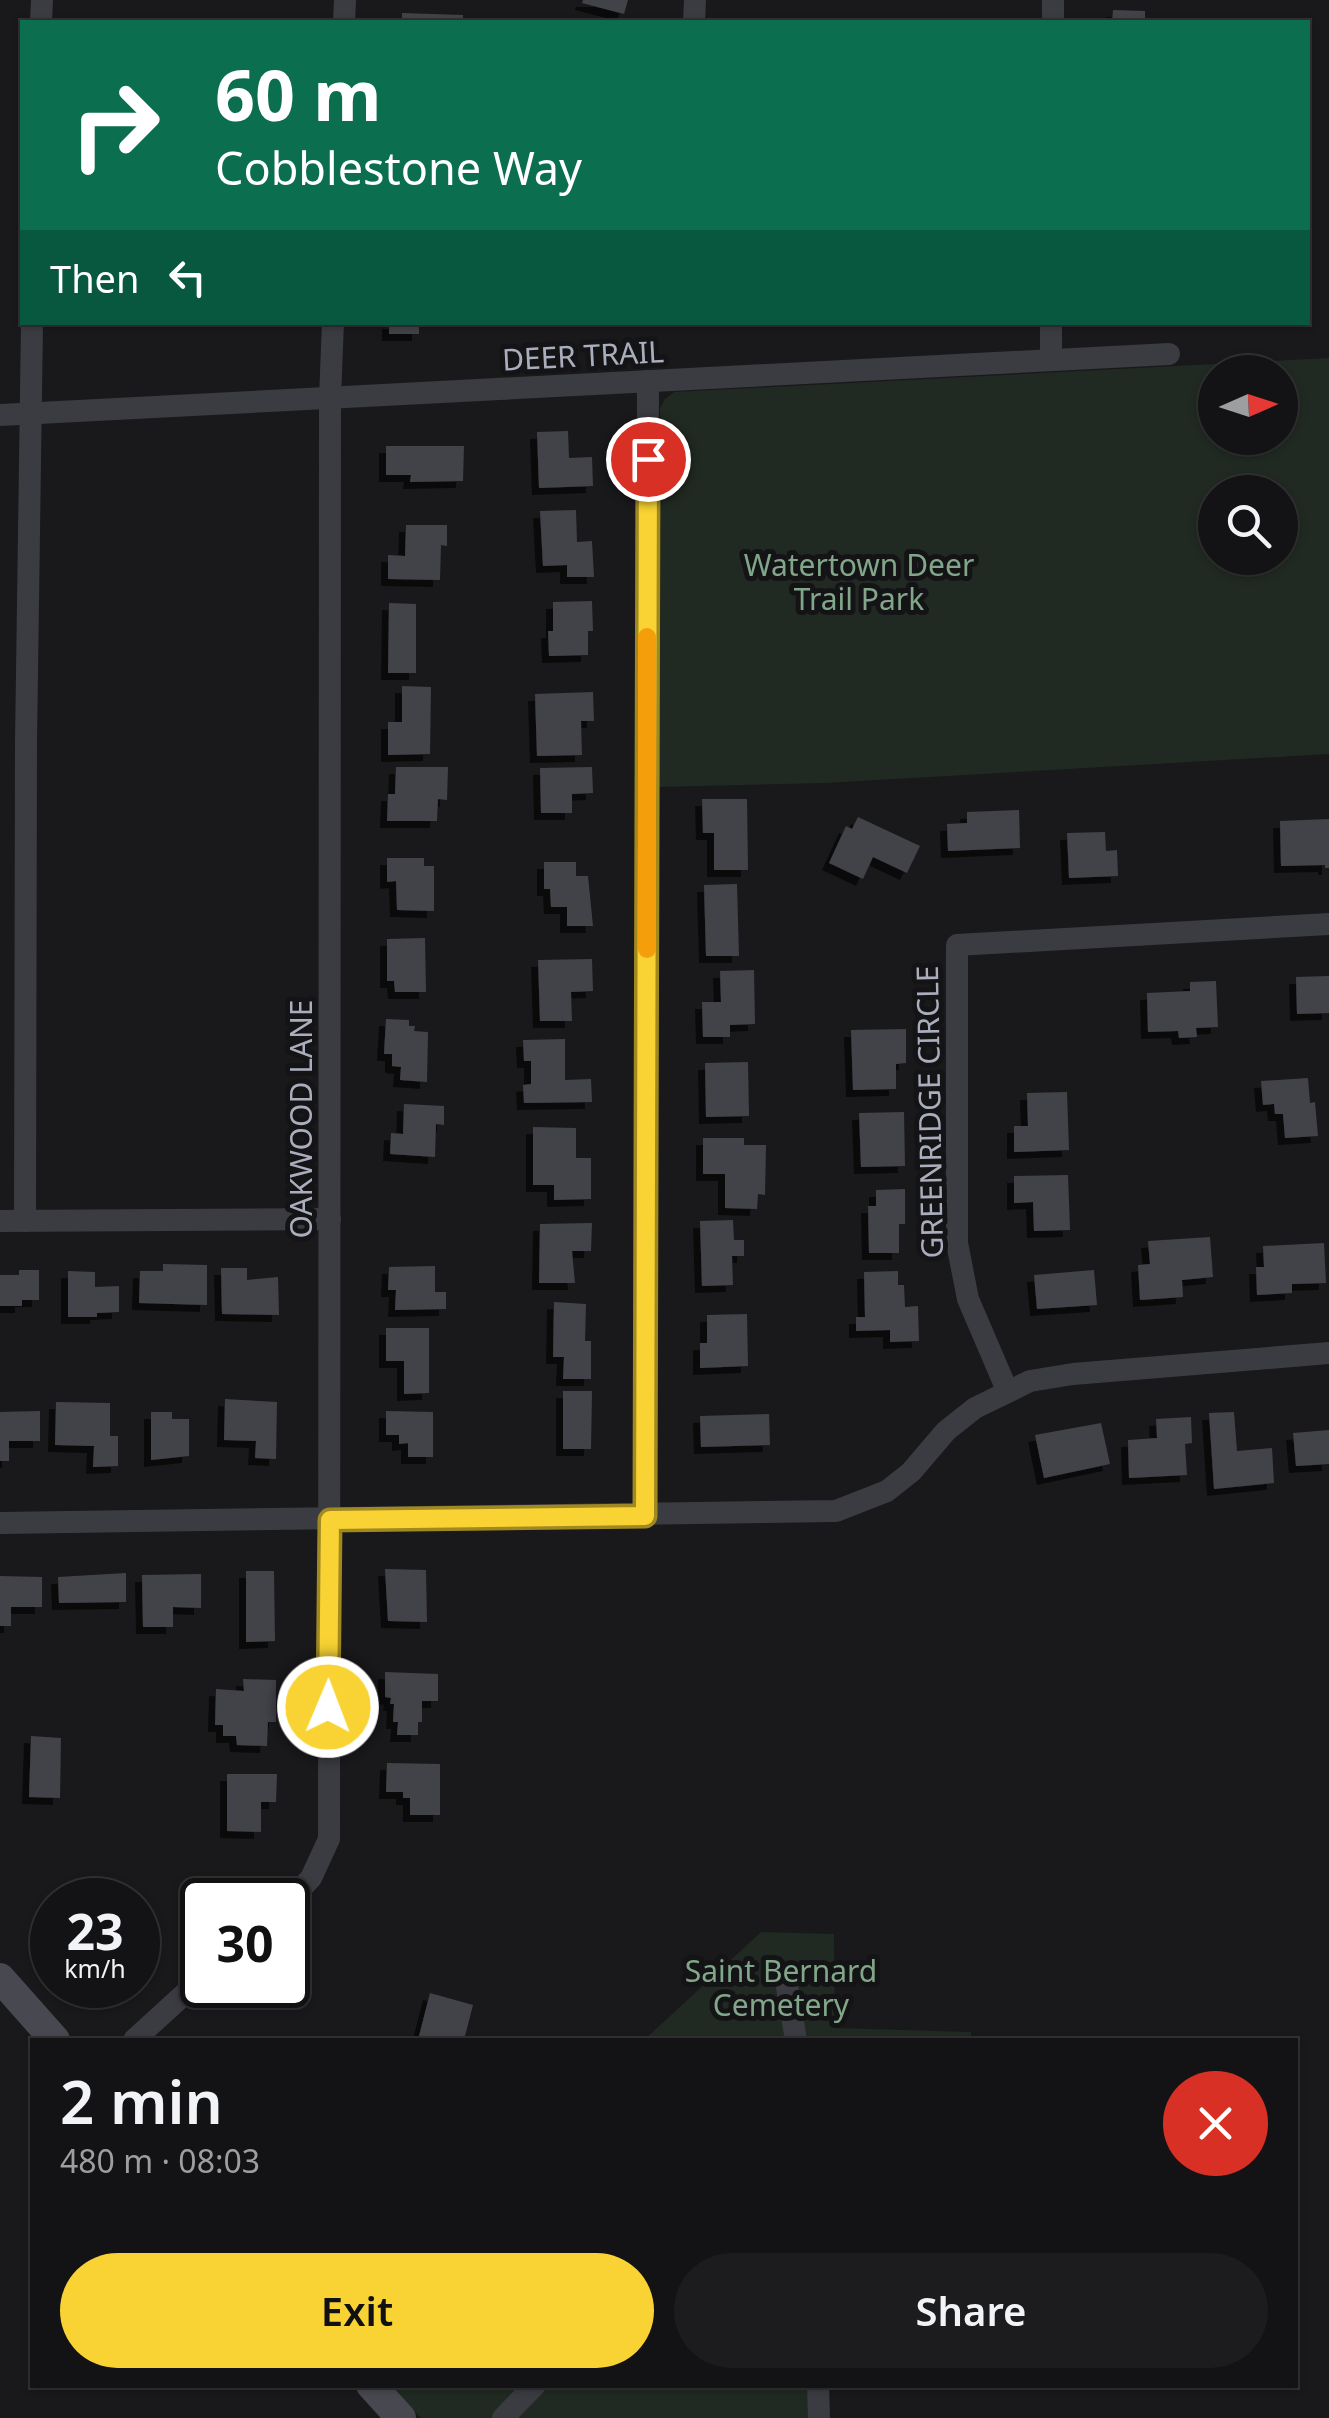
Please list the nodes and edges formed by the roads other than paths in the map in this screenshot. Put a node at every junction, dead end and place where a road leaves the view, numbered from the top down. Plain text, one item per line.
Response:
1 (32, 325) edge
2 (333, 325) edge
3 (1051, 325) edge
4 (1169, 354) dead end
5 (1051, 360) junction
6 (648, 381) junction
7 (330, 398) junction
8 (29, 414) junction
9 (0, 415) edge
10 (1329, 924) edge
11 (330, 1219) junction
12 (0, 1221) edge
13 (26, 1221) junction
14 (1329, 1353) edge
15 (1007, 1390) junction
16 (645, 1516) junction
17 (330, 1520) junction
18 (0, 1524) edge
19 (310, 1879) edge
20 (0, 1978) edge
21 (787, 1987) dead end
22 (180, 1998) edge
23 (53, 2038) edge
24 (136, 2038) edge
25 (796, 2038) edge
26 (374, 2388) edge
27 (532, 2388) edge
28 (818, 2388) edge
29 (402, 2418) edge
30 (503, 2418) edge
31 (819, 2418) edge

1 - 8 street
2 - 7 street, OAKWOOD LANE
3 - 5 street
4 - 5 street, DEER TRAIL
5 - 6 street, DEER TRAIL
6 - 7 street, DEER TRAIL
6 - 16 street
7 - 8 street, DEER TRAIL
7 - 11 street, OAKWOOD LANE
8 - 9 street, DEER TRAIL
8 - 13 street
10 - 15 street, GREENRIDGE CIRCLE
11 - 13 street
11 - 17 street, OAKWOOD LANE
12 - 13 street
14 - 15 street
15 - 16 street
16 - 17 street
17 - 18 street
17 - 19 street, OAKWOOD LANE
20 - 23 main road
21 - 25 street
22 - 24 street
26 - 29 main road
27 - 30 street
28 - 31 street

